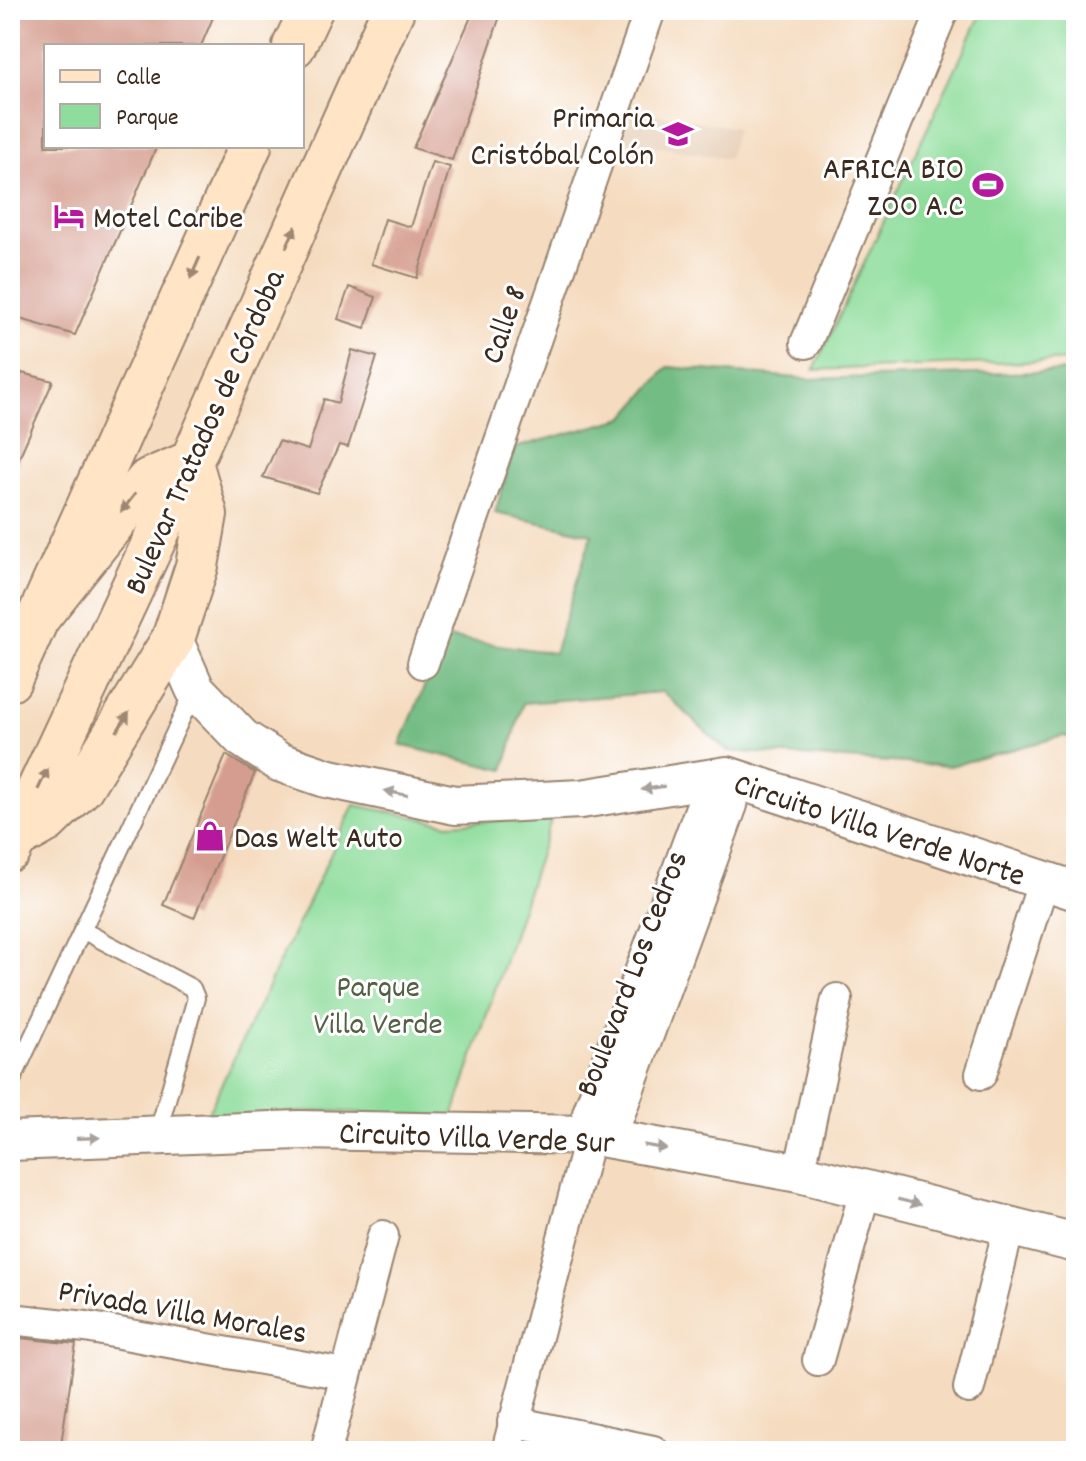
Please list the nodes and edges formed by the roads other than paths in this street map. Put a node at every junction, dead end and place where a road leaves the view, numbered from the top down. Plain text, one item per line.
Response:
1 (311, 10) edge
2 (393, 10) edge
3 (650, 10) edge
4 (943, 10) edge
5 (295, 44) edge
6 (249, 148) edge
7 (806, 343) dead end
8 (191, 462) junction
9 (38, 618) junction
10 (173, 639) junction
11 (423, 663) dead end
12 (10, 680) edge
13 (195, 689) junction
14 (727, 776) junction
15 (13, 844) edge
16 (1060, 886) edge
17 (82, 930) junction
18 (837, 999) dead end
19 (981, 1074) dead end
20 (10, 1085) edge
21 (157, 1135) junction
22 (590, 1135) junction
23 (10, 1141) edge
24 (799, 1173) junction
25 (865, 1191) junction
26 (1009, 1227) junction
27 (383, 1236) dead end
28 (1076, 1243) edge
29 (10, 1319) edge
30 (818, 1360) dead end
31 (344, 1374) junction
32 (969, 1388) dead end
33 (513, 1422) junction
34 (326, 1451) edge
35 (507, 1451) edge
36 (653, 1451) edge

1 - 5 main road
8 -> 2 main road, Bulevar Tratados de Córdoba
3 - 11 street, Calle 8
4 - 7 street
6 -> 9 main road
8 -> 9 main road
8 - 10 main road
15 -> 8 main road, Bulevar Tratados de Córdoba
9 - 12 main road
10 - 13 street, Circuito Villa Verde Norte
15 -> 10 main road
14 -> 13 street, Circuito Villa Verde Norte
13 - 17 lane
14 - 16 street, Circuito Villa Verde Norte
14 - 22 street, Boulevard Los Cedros
16 - 19 street
17 - 20 lane
17 - 21 lane
18 - 24 street
21 - 22 street, Circuito Villa Verde Sur
23 -> 21 street, Circuito Villa Verde Sur
22 -> 24 street, Circuito Villa Verde Sur
22 - 33 street, Boulevard Los Cedros
24 - 25 street, Circuito Villa Verde Sur
25 -> 26 street, Circuito Villa Verde Sur
25 - 30 street
26 - 28 street, Circuito Villa Verde Sur
26 - 32 street
27 - 31 street, Privada Villa Morales
29 - 31 street, Privada Villa Morales
31 - 34 street, Privada Villa Morales
33 - 35 street, Boulevard Los Cedros
33 - 36 street

